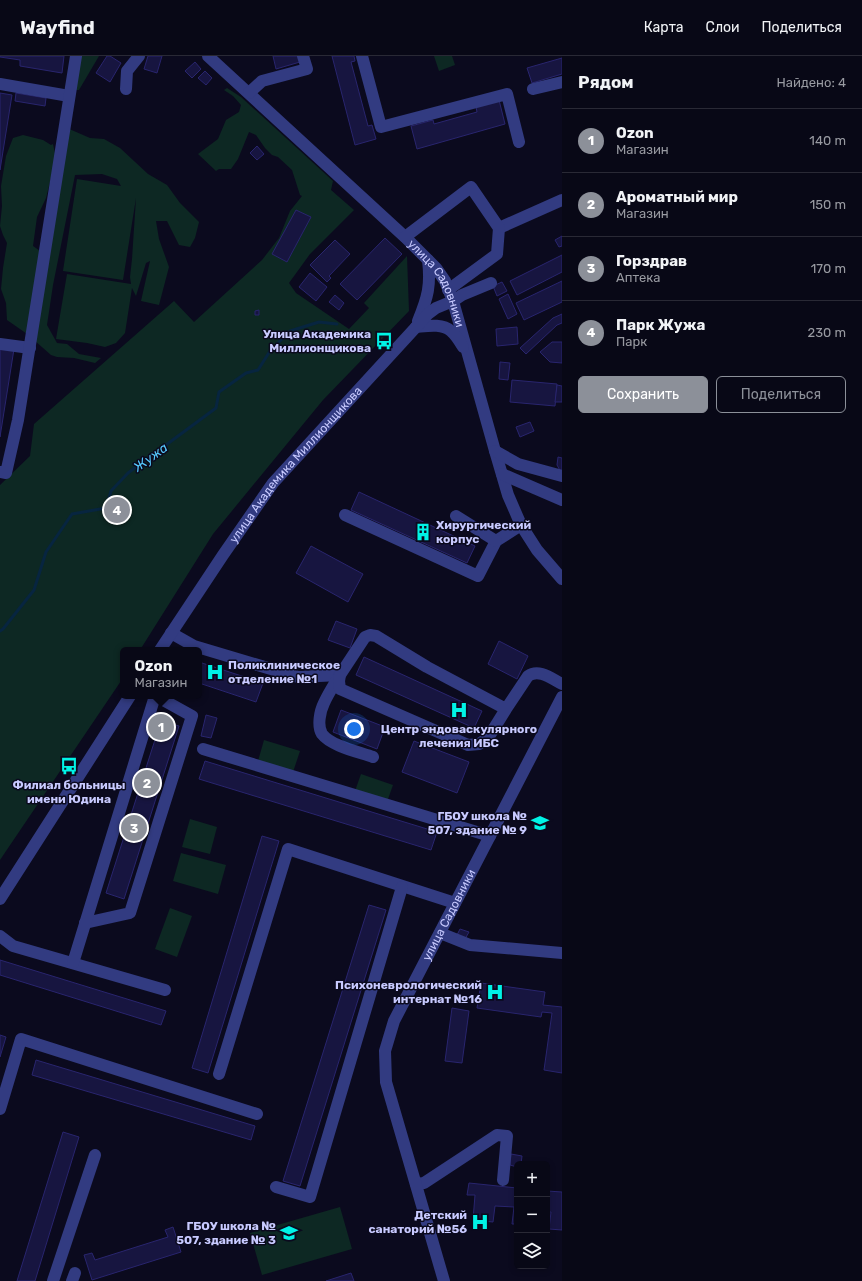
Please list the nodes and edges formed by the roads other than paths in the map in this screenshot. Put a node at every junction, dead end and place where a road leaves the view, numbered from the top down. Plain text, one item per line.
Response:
1 (76, 56) edge
2 (139, 56) edge
3 (208, 56) edge
4 (362, 56) edge
5 (306, 57) edge
6 (562, 82) edge
7 (0, 84) edge
8 (126, 89) dead end
9 (533, 89) dead end
10 (249, 93) junction
11 (69, 96) junction
12 (519, 142) dead end
13 (562, 200) edge
14 (499, 228) junction
15 (405, 237) junction
16 (428, 260) junction
17 (491, 283) dead end
18 (451, 296) junction
19 (416, 328) junction
20 (0, 344) edge
21 (30, 348) junction
22 (468, 354) junction
23 (494, 451) junction
24 (532, 467) junction
25 (562, 467) edge
26 (0, 472) edge
27 (502, 474) junction
28 (562, 476) edge
29 (562, 500) edge
30 (345, 515) dead end
31 (456, 516) dead end
32 (521, 525) junction
33 (496, 541) junction
34 (562, 579) edge
35 (172, 633) junction
36 (162, 647) edge
37 (197, 647) edge
38 (202, 648) edge
39 (340, 675) junction
40 (562, 684) edge
41 (562, 697) edge
42 (128, 699) edge
43 (155, 699) edge
44 (161, 699) edge
45 (506, 709) junction
46 (203, 748) dead end
47 (373, 757) dead end
48 (490, 836) junction
49 (402, 887) junction
50 (0, 899) edge
51 (455, 903) junction
52 (85, 923) junction
53 (440, 933) junction
54 (0, 936) edge
55 (562, 953) edge
56 (72, 963) junction
57 (165, 990) dead end
58 (219, 1074) dead end
59 (0, 1109) edge
60 (257, 1114) dead end
61 (95, 1154) dead end
62 (504, 1180) dead end
63 (416, 1184) junction
64 (276, 1187) dead end
65 (53, 1281) edge
66 (444, 1281) edge

1 - 11 street
2 - 8 street
3 - 10 street, улица Садовники
4 - 12 street
5 - 10 street
6 - 9 street
7 - 11 street
10 - 15 street, улица Садовники
11 - 21 street
13 - 14 street
14 - 15 street
14 - 18 street
15 - 16 street, улица Садовники
16 - 18 street, улица Садовники
16 - 19 street
17 - 18 street
18 - 19 street, улица Академика Миллионщикова
18 - 22 street, улица Садовники
19 - 22 street
19 - 35 street, улица Академика Миллионщикова
20 - 21 street
21 - 26 street
22 - 23 street, улица Садовники
23 - 24 street
23 - 27 street, улица Садовники
24 - 25 street
24 - 28 street
27 - 29 street
27 - 32 street, улица Садовники
30 - 33 street
31 - 33 street
32 - 33 street
32 - 34 street, улица Садовники
35 - 36 street, улица Академика Миллионщикова
35 - 37 street
38 - 39 street
39 - 45 street
39 - 45 street
39 - 47 street
40 - 45 street
41 - 48 street, улица Садовники
42 - 50 street
43 - 52 street
44 - 52 street
46 - 48 street
48 - 51 street, улица Садовники
49 - 51 street
49 - 58 street
49 - 64 street
51 - 53 street, улица Садовники
52 - 56 street
53 - 55 street
53 - 63 street, улица Садовники
54 - 56 street
56 - 57 street
59 - 60 street
61 - 65 street
62 - 63 street
63 - 66 street, улица Садовники

